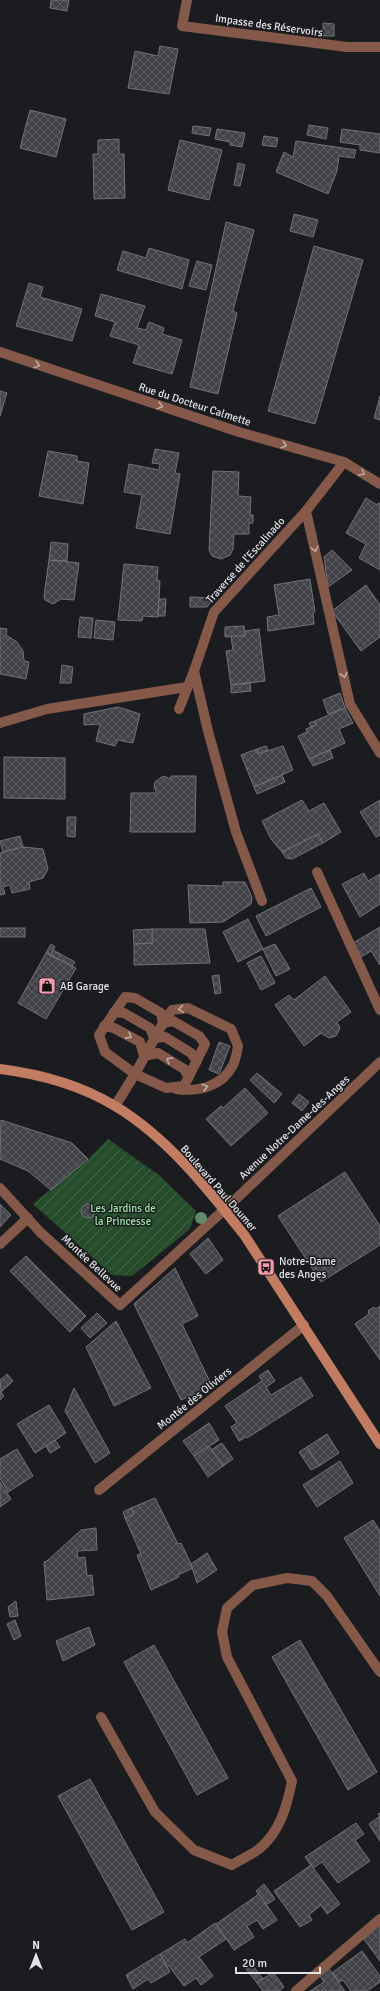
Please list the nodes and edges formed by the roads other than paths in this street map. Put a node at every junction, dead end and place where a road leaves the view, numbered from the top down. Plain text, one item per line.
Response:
1 (187, 0) edge
2 (380, 46) edge
3 (0, 352) edge
4 (344, 462) junction
5 (380, 484) edge
6 (306, 511) junction
7 (194, 671) junction
8 (187, 687) junction
9 (178, 709) dead end
10 (0, 723) edge
11 (380, 753) edge
12 (317, 872) dead end
13 (262, 901) dead end
14 (380, 1010) edge
15 (114, 1012) junction
16 (163, 1023) junction
17 (104, 1026) junction
18 (154, 1038) junction
19 (144, 1056) junction
20 (197, 1061) junction
21 (380, 1062) edge
22 (0, 1069) edge
23 (135, 1074) junction
24 (189, 1077) junction
25 (166, 1088) junction
26 (115, 1106) junction
27 (0, 1188) edge
28 (224, 1210) junction
29 (28, 1218) junction
30 (0, 1244) edge
31 (304, 1325) junction
32 (380, 1444) edge
33 (99, 1490) dead end
34 (380, 1672) edge
35 (101, 1717) dead end
36 (380, 1918) edge
37 (296, 1991) edge

1 - 2 street, Impasse des Réservoirs
3 -> 4 street, Rue du Docteur Calmette
4 -> 5 street, Rue du Docteur Calmette
4 - 6 street, Traverse de l'Escalinado
6 - 7 street, Traverse de l'Escalinado
6 -> 11 street
7 - 8 street, Traverse de l'Escalinado
7 - 13 street
8 - 9 street, Traverse de l'Escalinado
8 - 10 street
12 - 14 street
15 - 16 street
15 - 17 street
15 - 18 street
16 - 18 street
16 - 20 street
25 -> 16 street
17 -> 19 street
17 - 23 street
18 - 19 street
18 - 20 street
19 - 23 street
24 -> 19 street
20 - 24 street
21 - 28 street, Avenue Notre-Dame-des-Anges
22 - 26 street, Boulevard Paul Doumer
23 - 25 street
23 - 26 street
24 - 25 street
26 - 28 street, Boulevard Paul Doumer
27 - 29 street, Montée Bellevue
28 - 29 street, Montée Bellevue
28 - 31 street, Boulevard Paul Doumer
29 - 30 street
31 - 32 street, Boulevard Paul Doumer
31 - 33 street, Montée des Oliviers
34 - 35 street
36 - 37 street

